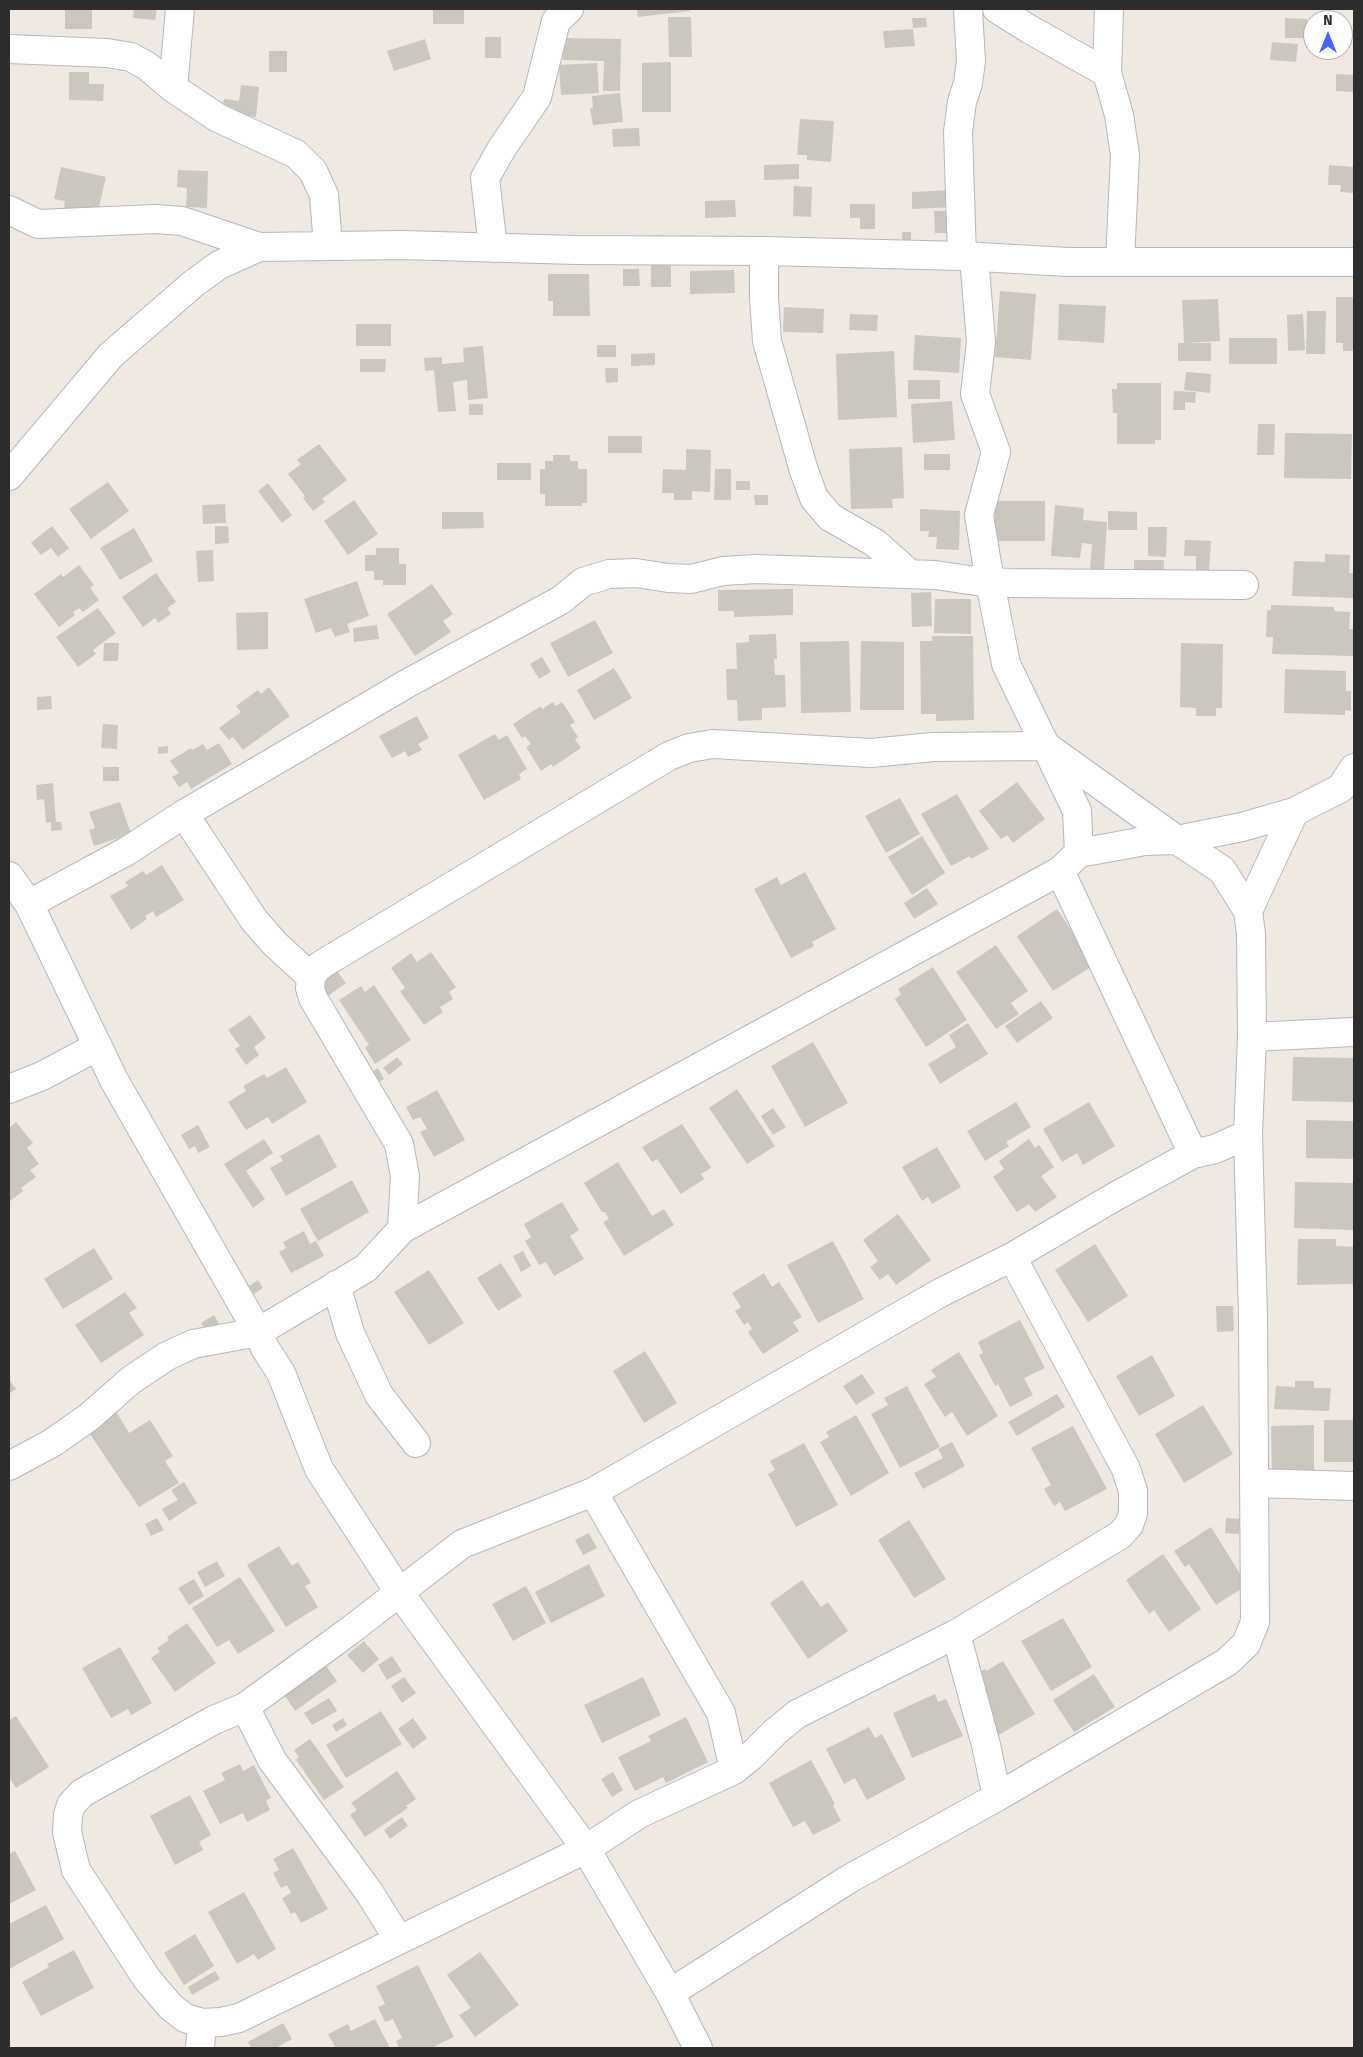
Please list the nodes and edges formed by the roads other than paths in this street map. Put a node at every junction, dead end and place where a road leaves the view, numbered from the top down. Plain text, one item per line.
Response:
1 (180, 9) edge
2 (570, 9) edge
3 (968, 9) edge
4 (997, 9) edge
5 (1109, 9) edge
6 (9, 49) edge
7 (1108, 73) junction
8 (173, 88) junction
9 (9, 210) edge
10 (328, 246) junction
11 (259, 247) junction
12 (493, 248) junction
13 (764, 251) junction
14 (968, 256) junction
15 (1120, 261) junction
16 (1354, 262) edge
17 (9, 476) edge
18 (910, 574) junction
19 (990, 582) junction
20 (1244, 584) dead end
21 (1046, 746) junction
22 (1350, 781) edge
23 (1294, 812) junction
24 (184, 814) junction
25 (1177, 840) junction
26 (1069, 862) junction
27 (9, 876) edge
28 (29, 904) junction
29 (1248, 911) junction
30 (311, 977) junction
31 (1354, 1032) edge
32 (1252, 1037) junction
33 (98, 1046) junction
34 (9, 1090) edge
35 (1248, 1134) junction
36 (1193, 1154) junction
37 (402, 1229) junction
38 (1012, 1257) junction
39 (336, 1286) junction
40 (258, 1332) junction
41 (416, 1442) dead end
42 (9, 1466) edge
43 (1254, 1483) junction
44 (1354, 1486) edge
45 (593, 1492) junction
46 (399, 1592) junction
47 (956, 1634) junction
48 (245, 1707) junction
49 (734, 1770) junction
50 (996, 1797) junction
51 (586, 1849) junction
52 (399, 1940) junction
53 (670, 1992) junction
54 (201, 2036) edge
55 (698, 2048) edge

1 - 8 street
2 - 12 street
3 - 14 street
4 - 7 street
5 - 7 street
6 - 8 street
7 - 15 street
8 - 10 street
9 - 11 street
10 - 11 street
10 - 12 street
11 - 17 street
12 - 13 street
13 - 14 street
13 - 18 street
14 - 15 street
14 - 19 street
15 - 16 street
18 - 19 street
18 - 24 street
19 - 20 street
19 - 21 street
21 - 25 street
21 - 26 street
21 - 30 street
22 - 23 street
23 - 25 street
23 - 29 street
24 - 28 street
24 - 30 street
25 - 26 street
25 - 29 street
26 - 36 street
26 - 37 street
27 - 28 street
28 - 33 street
29 - 32 street
30 - 37 street
31 - 32 street
32 - 35 street
33 - 34 street
33 - 40 street
35 - 36 street
35 - 43 street
36 - 38 street
37 - 39 street
38 - 45 street
38 - 47 street
39 - 40 street
39 - 41 street
40 - 42 street
40 - 46 street
43 - 44 street
43 - 50 street
45 - 46 street
45 - 49 street
46 - 48 street
46 - 51 street
47 - 49 street
47 - 50 street
48 - 52 street
48 - 54 street
49 - 51 street
50 - 53 street
51 - 52 street
51 - 53 street
52 - 54 street
53 - 55 street

